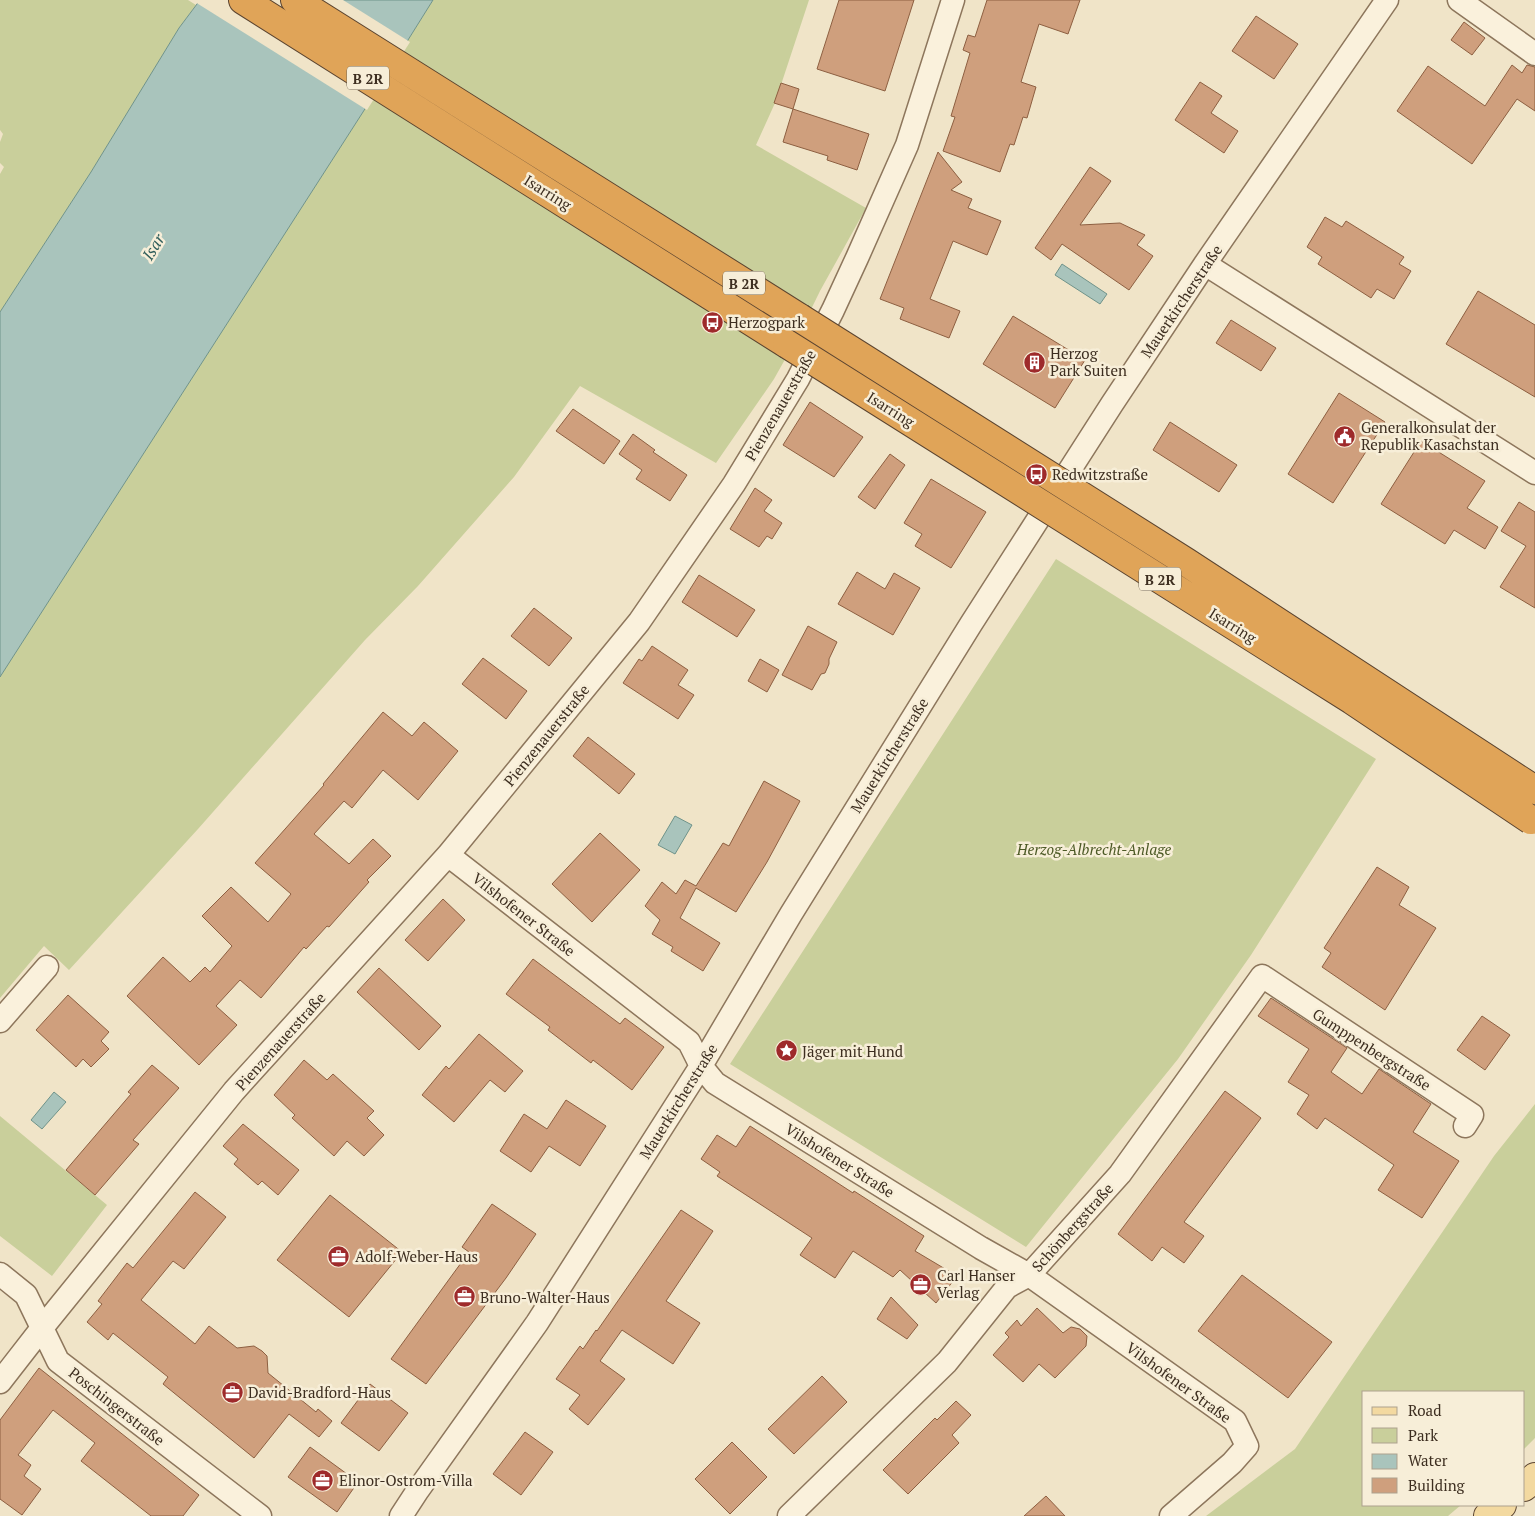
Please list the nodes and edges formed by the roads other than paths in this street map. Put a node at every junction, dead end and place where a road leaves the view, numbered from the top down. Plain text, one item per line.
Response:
1 (243, 0) edge
2 (294, 0) edge
3 (953, 0) edge
4 (1387, 0) edge
5 (1459, 0) edge
6 (1535, 54) edge
7 (1205, 264) junction
8 (1535, 473) edge
9 (1535, 790) edge
10 (1533, 822) edge
11 (448, 855) junction
12 (47, 967) dead end
13 (1262, 976) joint
14 (0, 1021) edge
15 (701, 1066) junction
16 (1465, 1126) dead end
17 (0, 1274) edge
18 (1029, 1275) junction
19 (42, 1328) junction
20 (0, 1382) edge
21 (1501, 1506) edge
22 (260, 1516) edge
23 (401, 1516) edge
24 (789, 1516) edge
25 (1171, 1516) edge
26 (1488, 1516) edge

1 - 10 highway, Isarring / B 2R, bridge
2 - 9 highway, Isarring / B 2R, bridge
3 - 11 street, Pienzenauerstraße
4 - 7 street, Mauerkircherstraße
5 - 6 street
7 - 8 street
7 - 15 street, Mauerkircherstraße
11 - 15 street, Vilshofener Straße
11 - 19 street, Pienzenauerstraße
12 - 14 street
13 - 16 street, Gumppenbergstraße
13 - 18 street, Schönbergstraße
15 - 18 street, Vilshofener Straße
15 - 23 street, Mauerkircherstraße
17 - 19 street, Poschingerstraße
18 - 24 street, Schönbergstraße
18 - 25 street, Vilshofener Straße
19 - 20 street, Pienzenauerstraße
19 - 22 street, Poschingerstraße
21 - 26 main road

